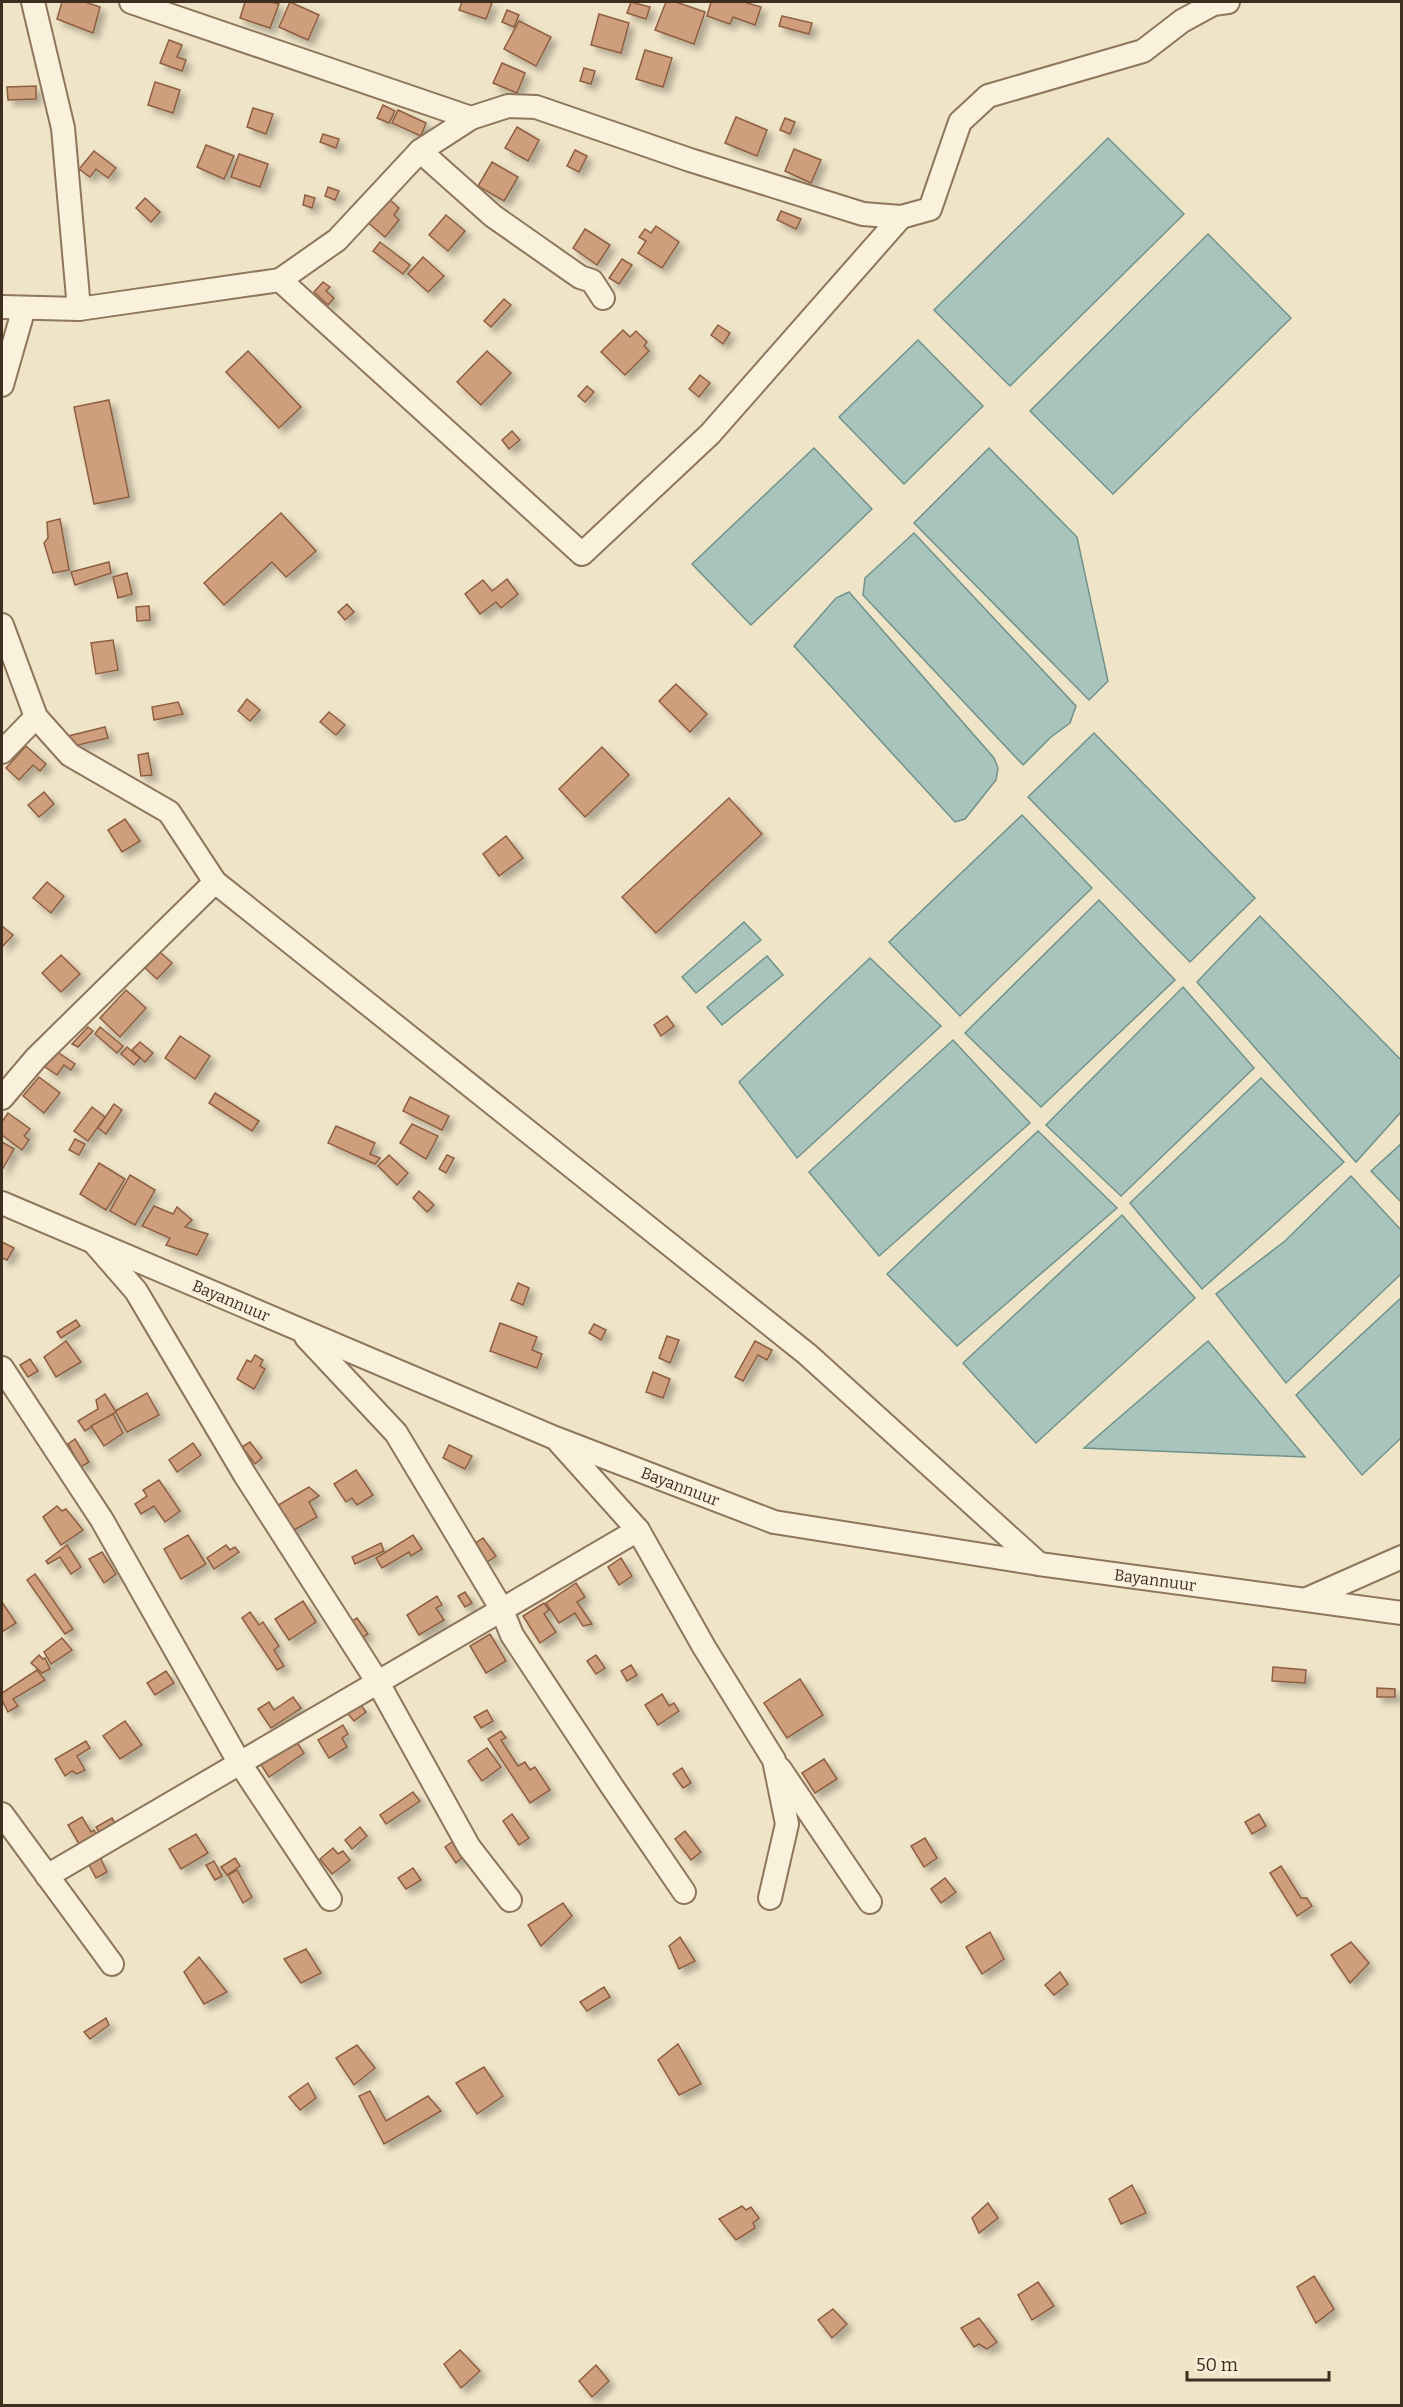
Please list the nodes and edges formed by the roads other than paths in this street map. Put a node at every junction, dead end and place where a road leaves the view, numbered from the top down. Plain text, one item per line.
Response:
1 (33, 2) edge
2 (131, 2) edge
3 (1228, 2) edge
4 (471, 118) junction
5 (420, 151) junction
6 (901, 217) junction
7 (280, 280) junction
8 (603, 297) dead end
9 (13, 307) edge
10 (79, 309) junction
11 (2, 386) edge
12 (2, 625) edge
13 (36, 717) junction
14 (2, 752) edge
15 (215, 882) junction
16 (2, 1098) edge
17 (2, 1203) edge
18 (93, 1242) junction
19 (298, 1329) junction
20 (2, 1368) edge
21 (555, 1438) junction
22 (638, 1530) junction
23 (1401, 1557) edge
24 (1039, 1564) junction
25 (1306, 1600) junction
26 (501, 1608) junction
27 (1401, 1613) edge
28 (377, 1681) junction
29 (774, 1760) junction
30 (239, 1762) junction
31 (2, 1814) edge
32 (47, 1876) junction
33 (684, 1892) dead end
34 (770, 1898) dead end
35 (330, 1899) dead end
36 (510, 1900) dead end
37 (870, 1902) dead end
38 (112, 1964) dead end

1 - 10 street
2 - 4 street
3 - 6 street
4 - 5 street
4 - 6 street
5 - 7 street
5 - 8 street
6 - 7 street
7 - 10 street
9 - 10 street
9 - 11 street
12 - 13 street
13 - 14 street
13 - 15 street
15 - 16 street
15 - 24 street
17 - 18 street, Bayannuur
18 - 19 street, Bayannuur
18 - 28 street
19 - 21 street, Bayannuur
19 - 26 street
20 - 30 street
21 - 22 street
21 - 24 street, Bayannuur
22 - 26 street
22 - 29 street
23 - 25 street
24 - 25 street, Bayannuur
25 - 27 street, Bayannuur
26 - 28 street
26 - 33 street
28 - 30 street
28 - 36 street
29 - 34 street
29 - 37 street
30 - 32 street
30 - 35 street
31 - 32 street
32 - 38 street

